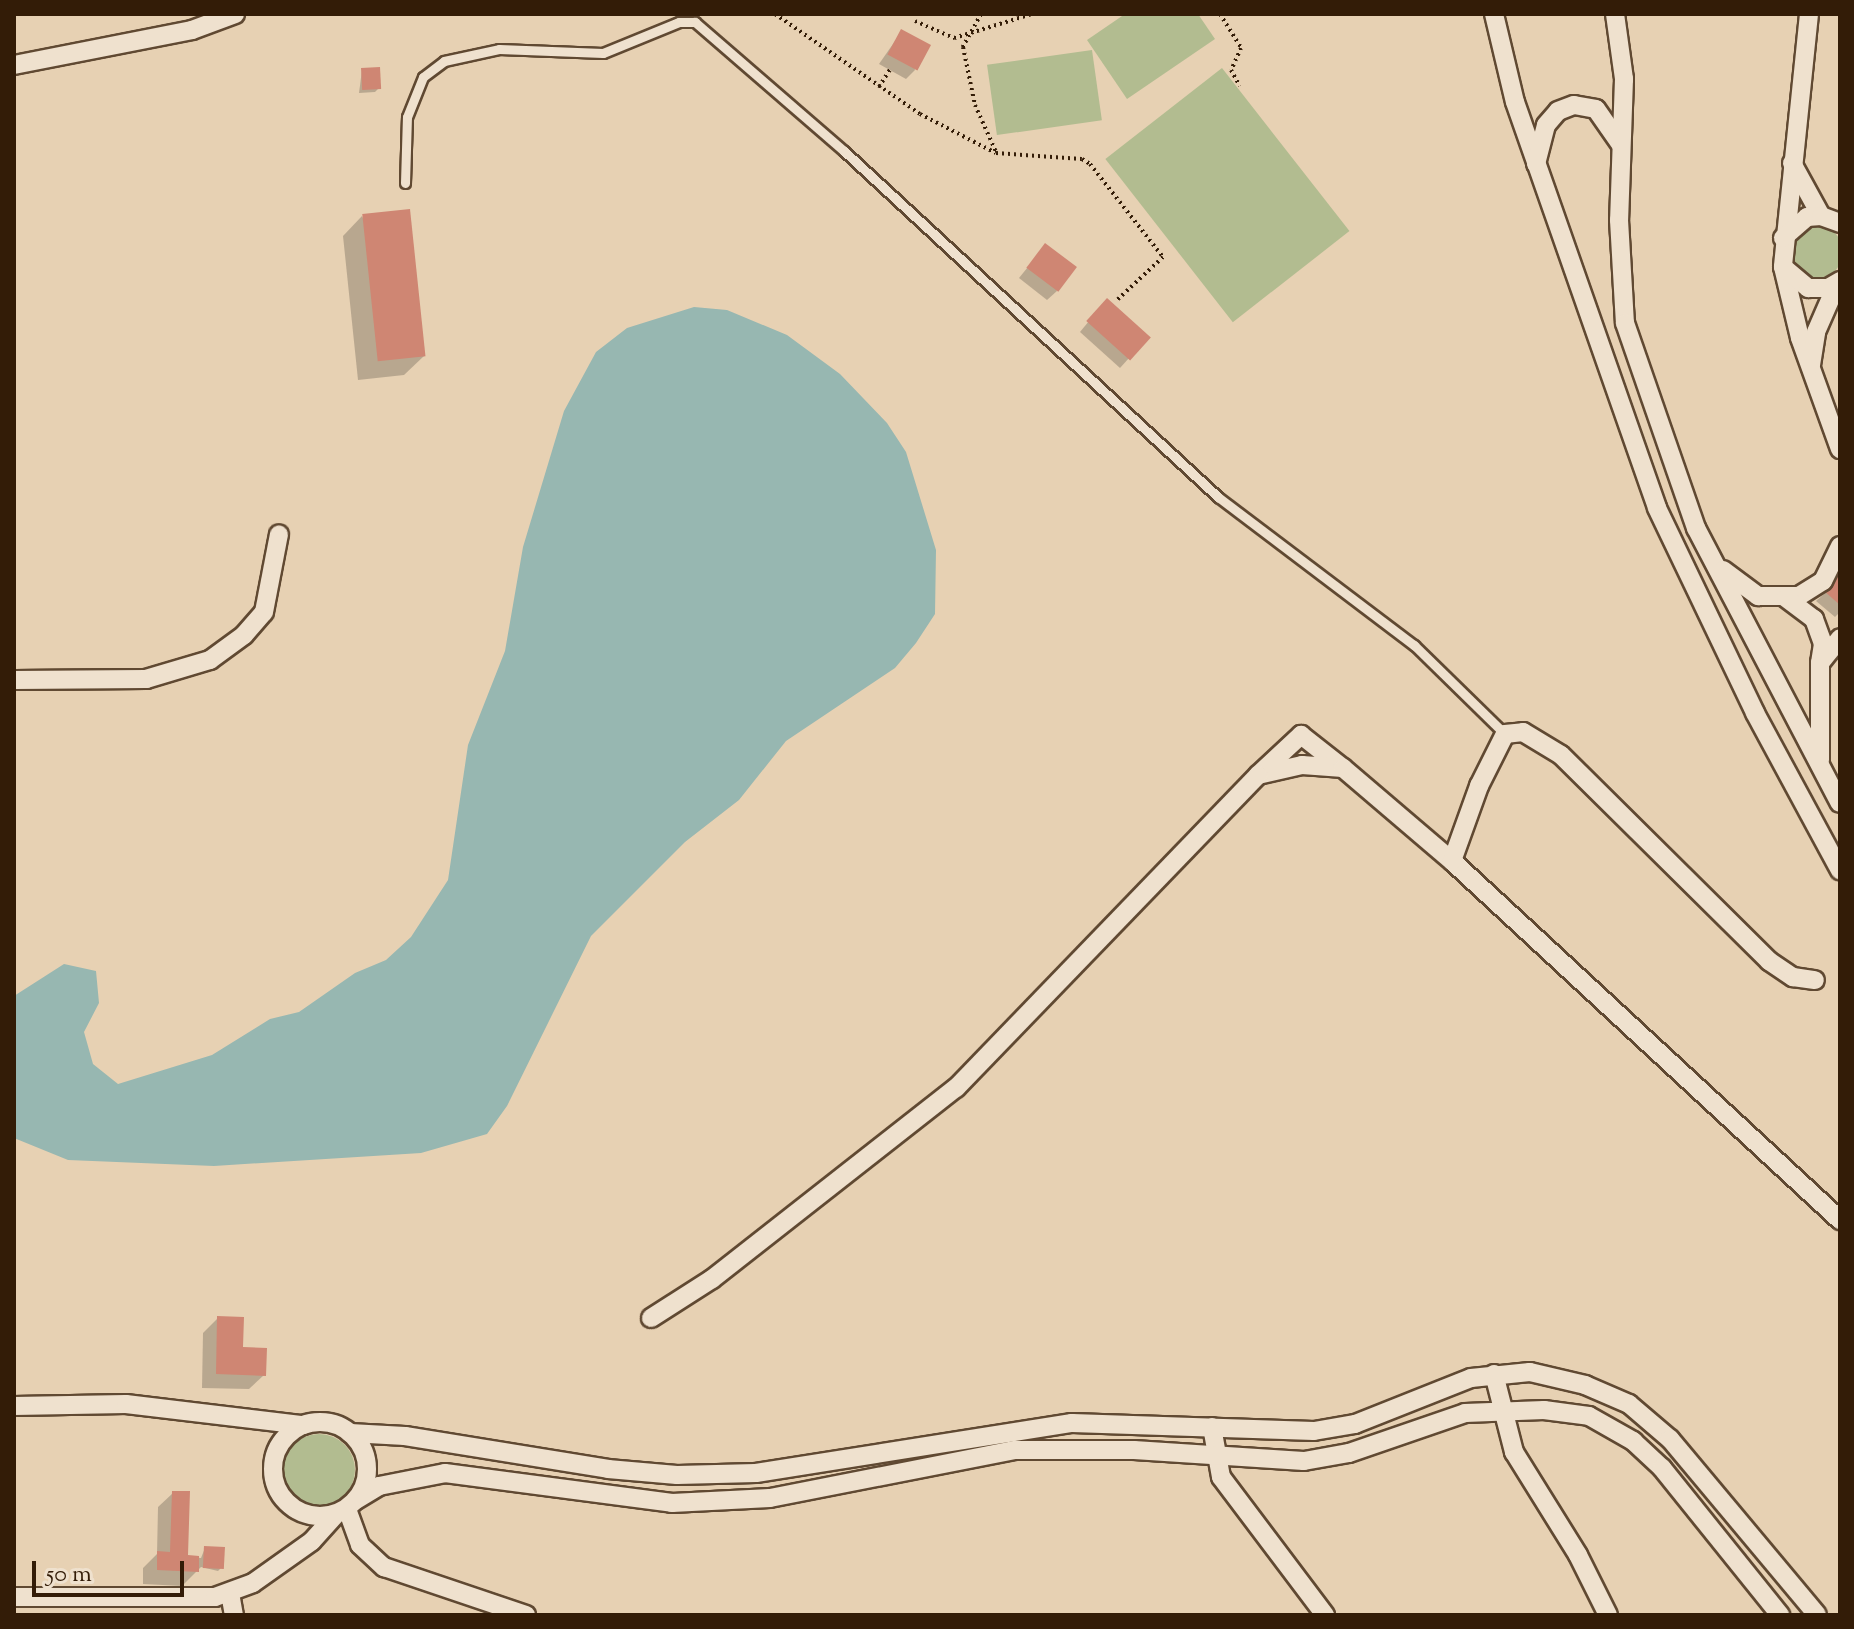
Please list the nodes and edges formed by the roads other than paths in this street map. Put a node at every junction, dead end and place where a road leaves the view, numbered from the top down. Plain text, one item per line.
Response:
1 (235, 14) edge
2 (671, 14) edge
3 (1494, 14) edge
4 (1615, 14) edge
5 (1809, 14) edge
6 (667, 26) junction
7 (14, 65) edge
8 (1623, 148) junction
9 (1792, 163) junction
10 (1536, 165) junction
11 (405, 183) dead end
12 (1821, 216) junction
13 (1840, 223) edge
14 (1783, 238) junction
15 (1783, 267) junction
16 (1838, 283) edge
17 (1811, 368) junction
18 (1840, 449) edge
19 (279, 534) dead end
20 (1840, 546) edge
21 (1714, 562) junction
22 (1786, 598) junction
23 (1840, 638) edge
24 (1820, 663) junction
25 (14, 680) edge
26 (1505, 734) junction
27 (1820, 767) junction
28 (1343, 768) junction
29 (1258, 775) junction
30 (1840, 803) edge
31 (1452, 861) junction
32 (1840, 870) edge
33 (1815, 980) dead end
34 (1840, 1220) edge
35 (651, 1318) dead end
36 (1494, 1374) junction
37 (14, 1406) edge
38 (1500, 1411) junction
39 (303, 1425) junction
40 (1212, 1427) junction
41 (350, 1433) junction
42 (1214, 1457) junction
43 (346, 1508) junction
44 (230, 1593) junction
45 (14, 1597) edge
46 (234, 1615) edge
47 (526, 1615) edge
48 (1325, 1615) edge
49 (1608, 1615) edge
50 (1780, 1615) edge
51 (1817, 1615) edge

1 - 7 street
2 - 6 lane
3 - 10 street
4 - 8 street
5 - 9 street
6 - 11 lane
6 - 26 lane
8 - 10 street
8 - 21 street
9 - 12 street
9 - 14 street
10 - 32 street
12 - 13 street
12 - 14 street
14 - 15 street
15 - 16 street
15 - 17 street
16 - 17 street
17 - 18 street
19 - 25 street
20 - 22 street
21 - 22 street
21 - 27 street
22 - 24 street
23 - 24 street
24 - 27 street
26 - 31 street
26 - 33 street
27 - 30 street
28 - 29 street
28 - 29 street
28 - 31 street
29 - 35 street
31 - 34 street
36 - 38 street
36 - 40 street
36 - 51 street
37 - 39 street
38 - 42 street
38 - 49 street
38 - 50 street
39 - 41 street
39 - 43 street
40 - 41 street
40 - 42 street
41 - 43 street
42 - 43 street
42 - 48 street
43 - 44 street
43 - 47 street
44 - 45 street
44 - 46 street

